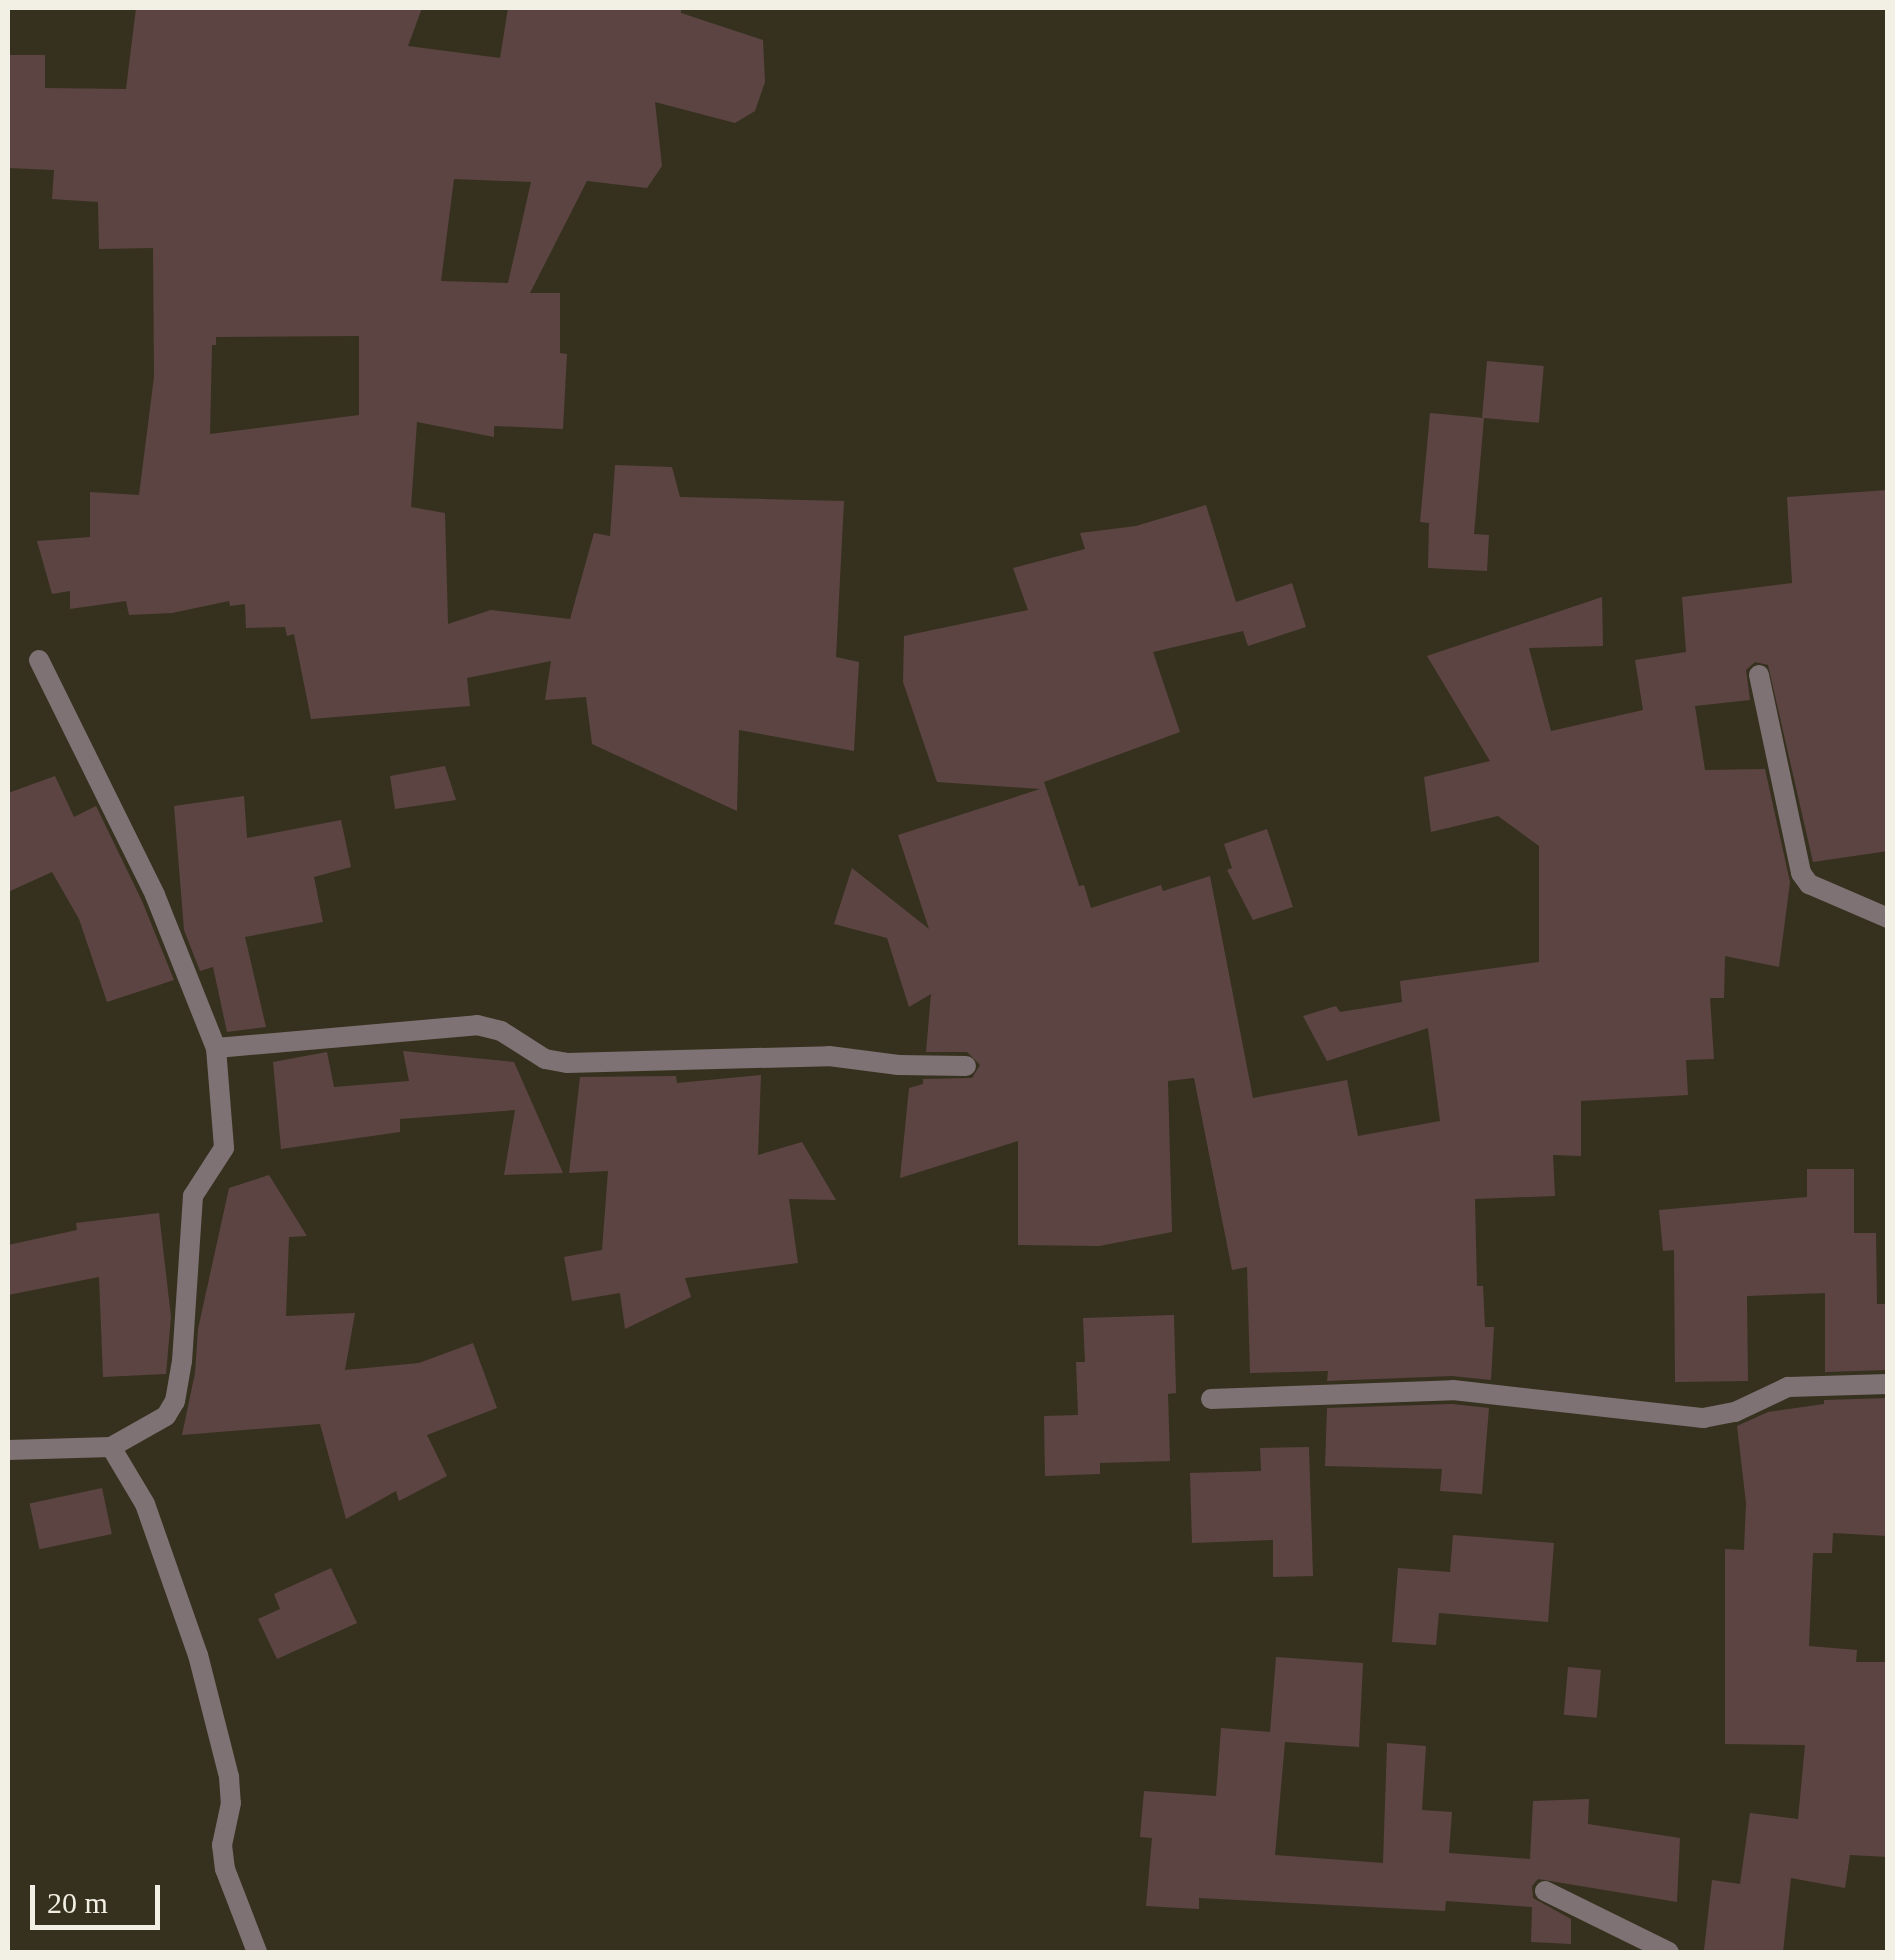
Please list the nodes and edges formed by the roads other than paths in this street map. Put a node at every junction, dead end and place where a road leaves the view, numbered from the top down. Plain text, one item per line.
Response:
1 (38, 660) dead end
2 (1759, 675) dead end
3 (1888, 918) edge
4 (216, 1048) junction
5 (966, 1066) dead end
6 (1888, 1384) edge
7 (1211, 1399) dead end
8 (111, 1446) junction
9 (8, 1450) edge
10 (1544, 1891) dead end
11 (256, 1952) edge
12 (1670, 1952) edge

1 - 4 street
2 - 3 street
4 - 5 street
4 - 8 street
6 - 7 street
8 - 9 street
8 - 11 street
10 - 12 street

